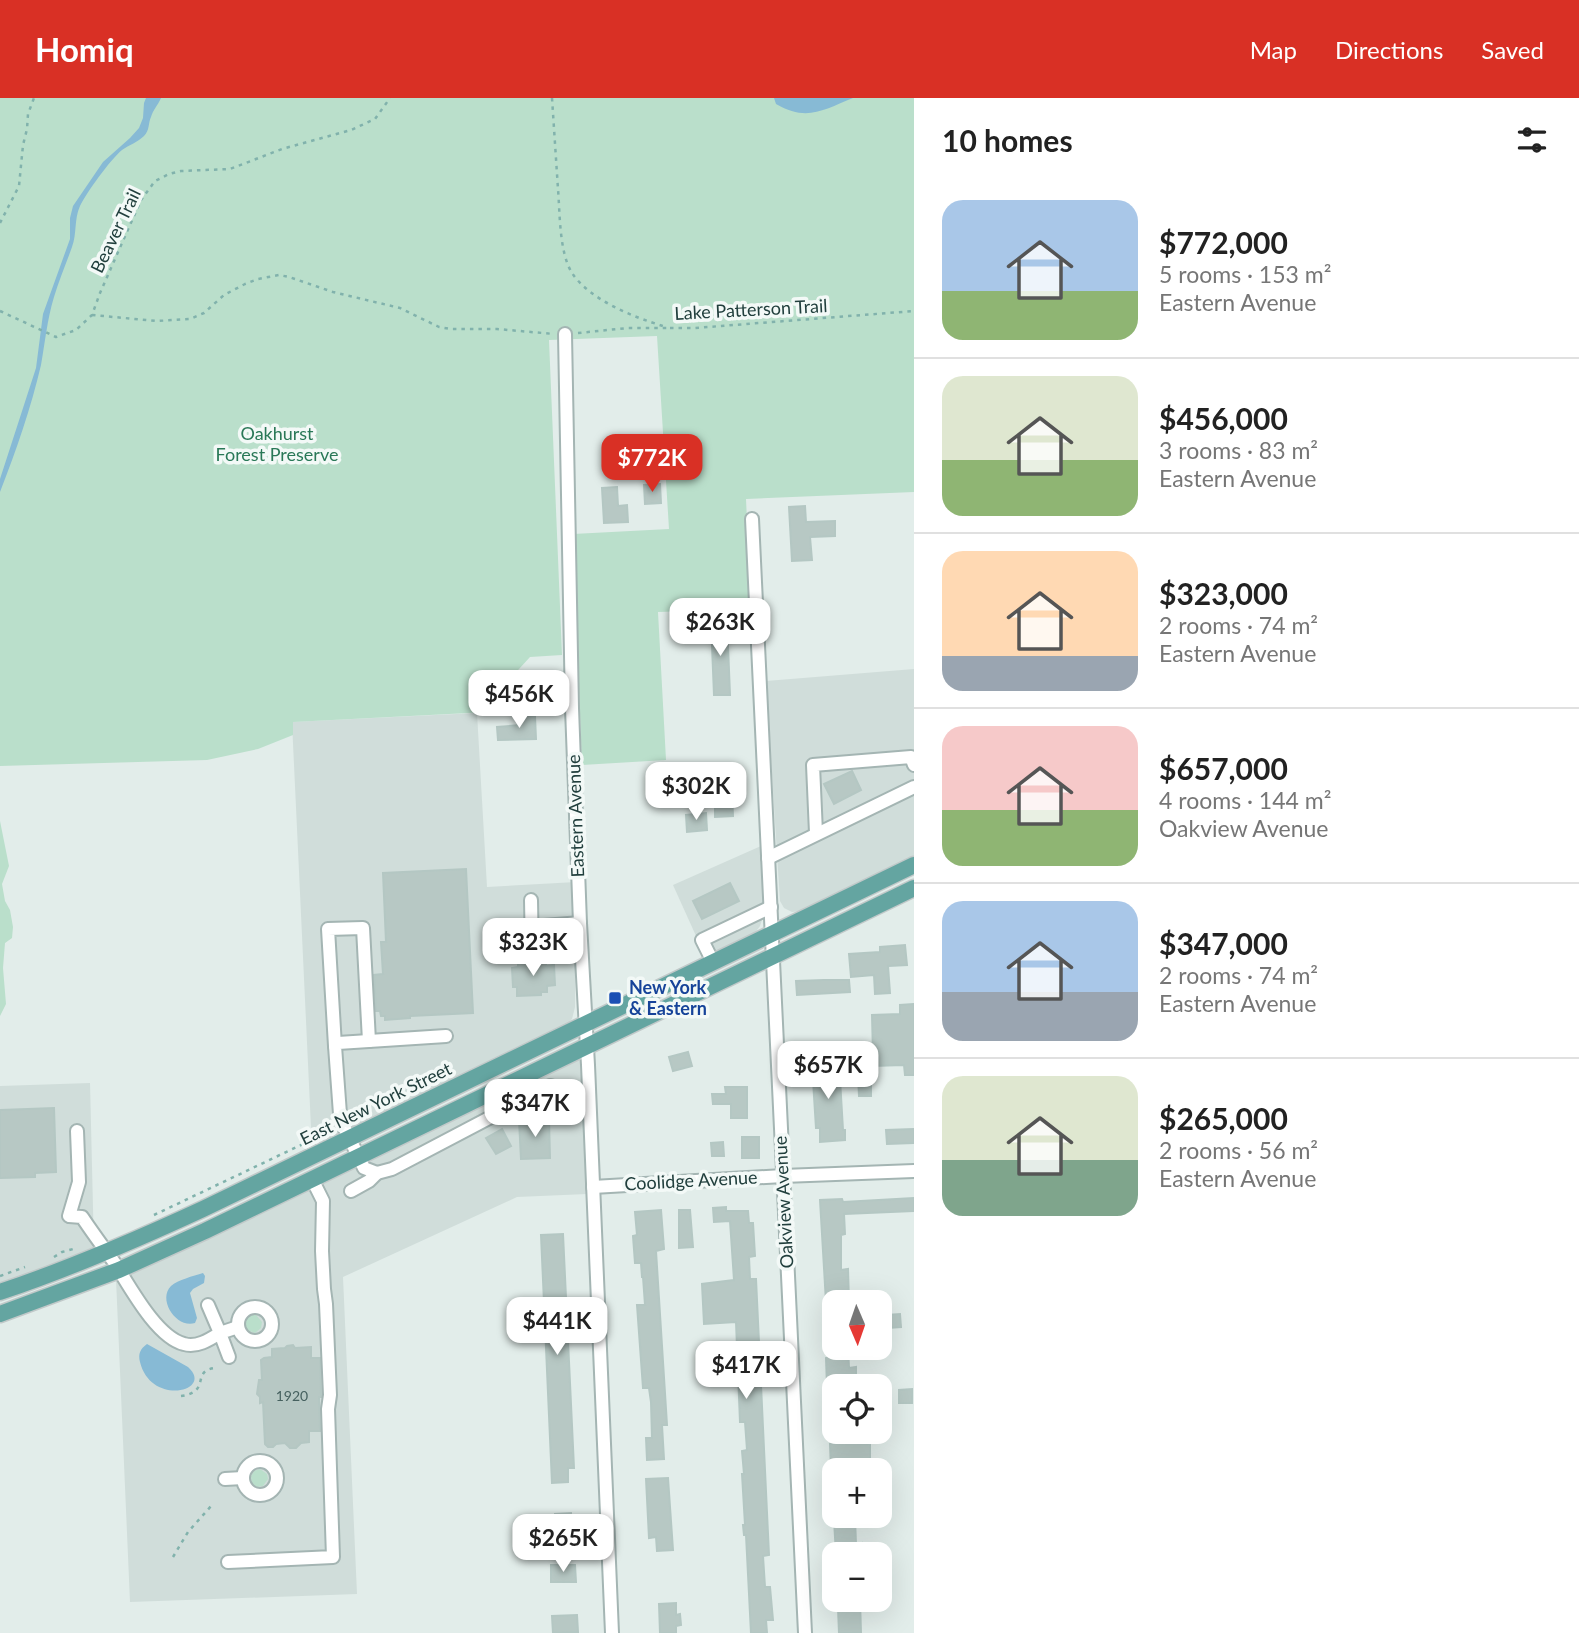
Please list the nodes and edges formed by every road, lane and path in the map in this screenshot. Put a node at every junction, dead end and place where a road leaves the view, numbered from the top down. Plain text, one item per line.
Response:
1 (34, 98) edge
2 (390, 98) edge
3 (552, 98) edge
4 (0, 223) edge
5 (0, 311) edge
6 (914, 311) edge
7 (92, 315) junction
8 (668, 328) junction
9 (565, 334) junction
10 (752, 519) dead end
11 (914, 765) edge
12 (914, 787) edge
13 (816, 833) junction
14 (768, 858) junction
15 (914, 865) edge
16 (914, 888) edge
17 (531, 900) dead end
18 (771, 907) junction
19 (580, 923) junction
20 (532, 927) junction
21 (772, 933) junction
22 (532, 954) dead end
23 (773, 956) junction
24 (713, 961) junction
25 (585, 1023) junction
26 (446, 1036) dead end
27 (369, 1041) junction
28 (335, 1046) junction
29 (587, 1046) junction
30 (521, 1078) junction
31 (528, 1097) junction
32 (589, 1097) junction
33 (464, 1106) junction
34 (471, 1127) junction
35 (77, 1131) dead end
36 (349, 1138) junction
37 (305, 1143) dead end
38 (359, 1157) junction
39 (914, 1171) edge
40 (377, 1173) junction
41 (783, 1176) junction
42 (312, 1179) junction
43 (593, 1187) junction
44 (351, 1191) dead end
45 (147, 1218) dead end
46 (85, 1245) dead end
47 (107, 1252) junction
48 (52, 1258) dead end
49 (26, 1267) dead end
50 (119, 1270) junction
51 (0, 1276) edge
52 (0, 1292) edge
53 (208, 1305) dead end
54 (0, 1314) edge
55 (238, 1327) dead end
56 (220, 1334) junction
57 (229, 1357) dead end
58 (216, 1368) dead end
59 (181, 1396) dead end
60 (243, 1478) dead end
61 (225, 1479) dead end
62 (212, 1505) dead end
63 (173, 1557) dead end
64 (228, 1562) dead end
65 (612, 1633) edge
66 (805, 1633) edge

1 - 4 path
2 - 7 path, Beaver Trail
3 - 8 path, Lake Patterson Trail
5 - 7 path
6 - 8 path, Lake Patterson Trail
7 - 9 path
8 - 9 path
9 - 19 street, Eastern Avenue
10 - 14 street, Oakview Avenue
11 - 13 street
12 - 13 street
13 - 14 street
14 - 18 street, Oakview Avenue
15 - 21 main road, East New York Street
16 - 23 main road
17 - 20 street
18 - 21 street, Oakview Avenue
18 - 24 street
19 - 20 street
19 - 25 street, Eastern Avenue
20 - 22 street
21 - 23 street, Oakview Avenue
21 - 24 main road, East New York Street
23 - 29 main road
23 - 41 street, Oakview Avenue
24 - 25 main road, East New York Street
25 - 29 street, Eastern Avenue
25 - 36 main road, East New York Street
26 - 27 street
27 - 28 street
27 - 28 street
28 - 36 street
29 - 30 main road
29 - 32 street, Eastern Avenue
30 - 31 street
30 - 33 main road
31 - 32 street
31 - 34 street
32 - 43 street, Eastern Avenue
33 - 34 street
33 - 38 main road
34 - 40 street
35 - 47 street
36 - 38 street
36 - 47 main road, East New York Street
37 - 45 path
38 - 40 street
38 - 42 main road
39 - 41 street, Coolidge Avenue
40 - 44 street
41 - 43 street, Coolidge Avenue
41 - 66 street, Oakview Avenue
42 - 50 main road
42 - 64 street
43 - 65 street, Eastern Avenue
46 - 48 path
47 - 50 street
47 - 52 main road, East New York Street
49 - 51 path
50 - 54 main road
50 - 56 street
53 - 56 street
55 - 56 street
56 - 57 street
58 - 59 path
60 - 61 street
62 - 63 path

